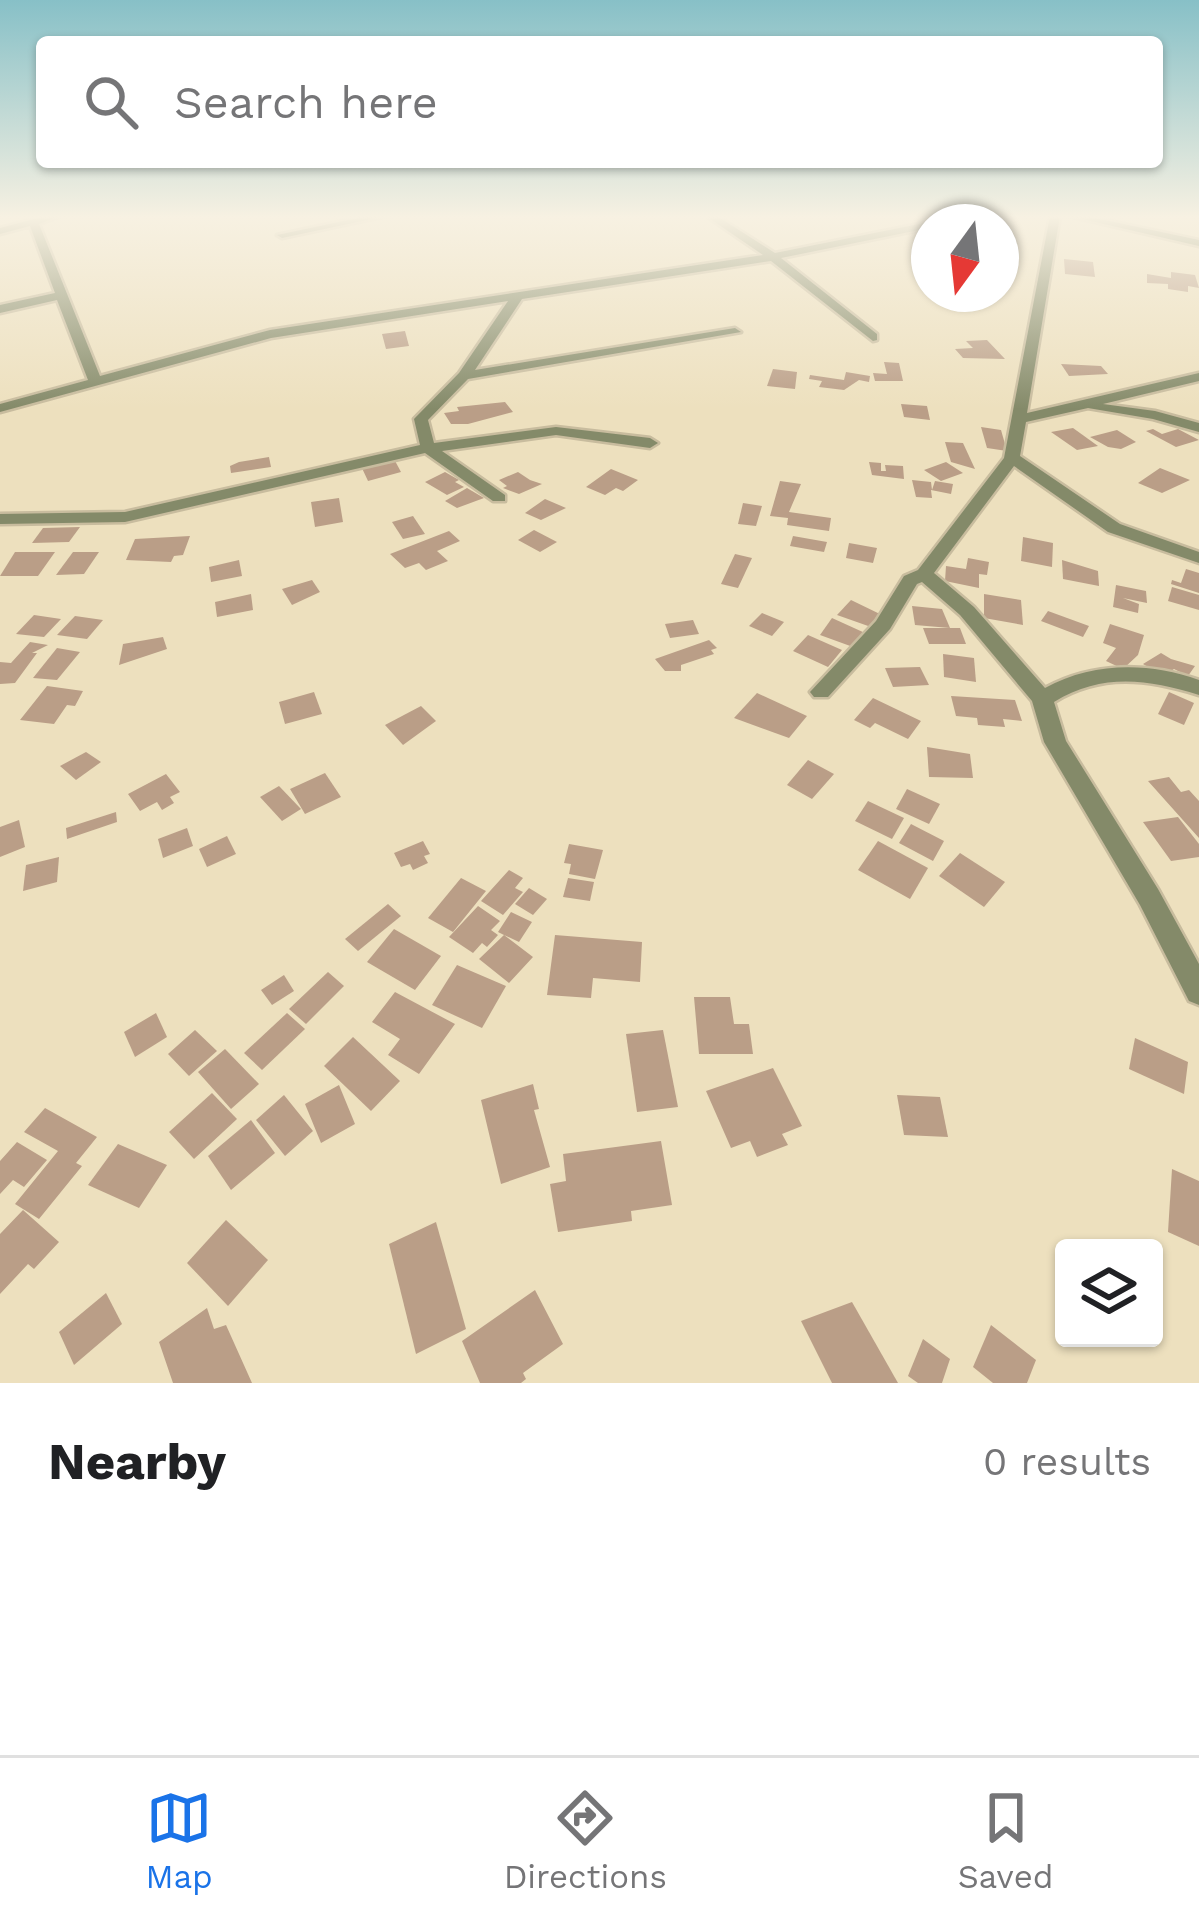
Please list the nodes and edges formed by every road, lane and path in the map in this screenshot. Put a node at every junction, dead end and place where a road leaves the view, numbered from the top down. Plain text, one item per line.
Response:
1 (57, 281) edge
2 (611, 281) edge
3 (803, 281) edge
4 (1043, 281) edge
5 (519, 294) junction
6 (63, 295) junction
7 (0, 309) edge
8 (735, 332) dead end
9 (874, 337) dead end
10 (464, 376) junction
11 (1199, 377) edge
12 (95, 380) junction
13 (1090, 406) junction
14 (0, 408) edge
15 (1020, 419) junction
16 (1199, 428) edge
17 (650, 443) dead end
18 (428, 448) junction
19 (1012, 458) junction
20 (499, 498) dead end
21 (0, 519) edge
22 (1199, 558) edge
23 (924, 574) junction
24 (1199, 688) edge
25 (821, 692) dead end
26 (1042, 699) junction
27 (1199, 992) edge

1 - 6 street
2 - 5 street
3 - 9 street
4 - 15 street
5 - 10 street
5 - 12 street
6 - 7 street
6 - 12 street
8 - 10 street
10 - 18 street
11 - 13 street
12 - 14 street
13 - 15 street
13 - 16 street
15 - 19 street
17 - 18 street
18 - 20 street
18 - 21 street
19 - 22 street
19 - 23 street
23 - 25 street
23 - 26 street
24 - 26 street
26 - 27 street

